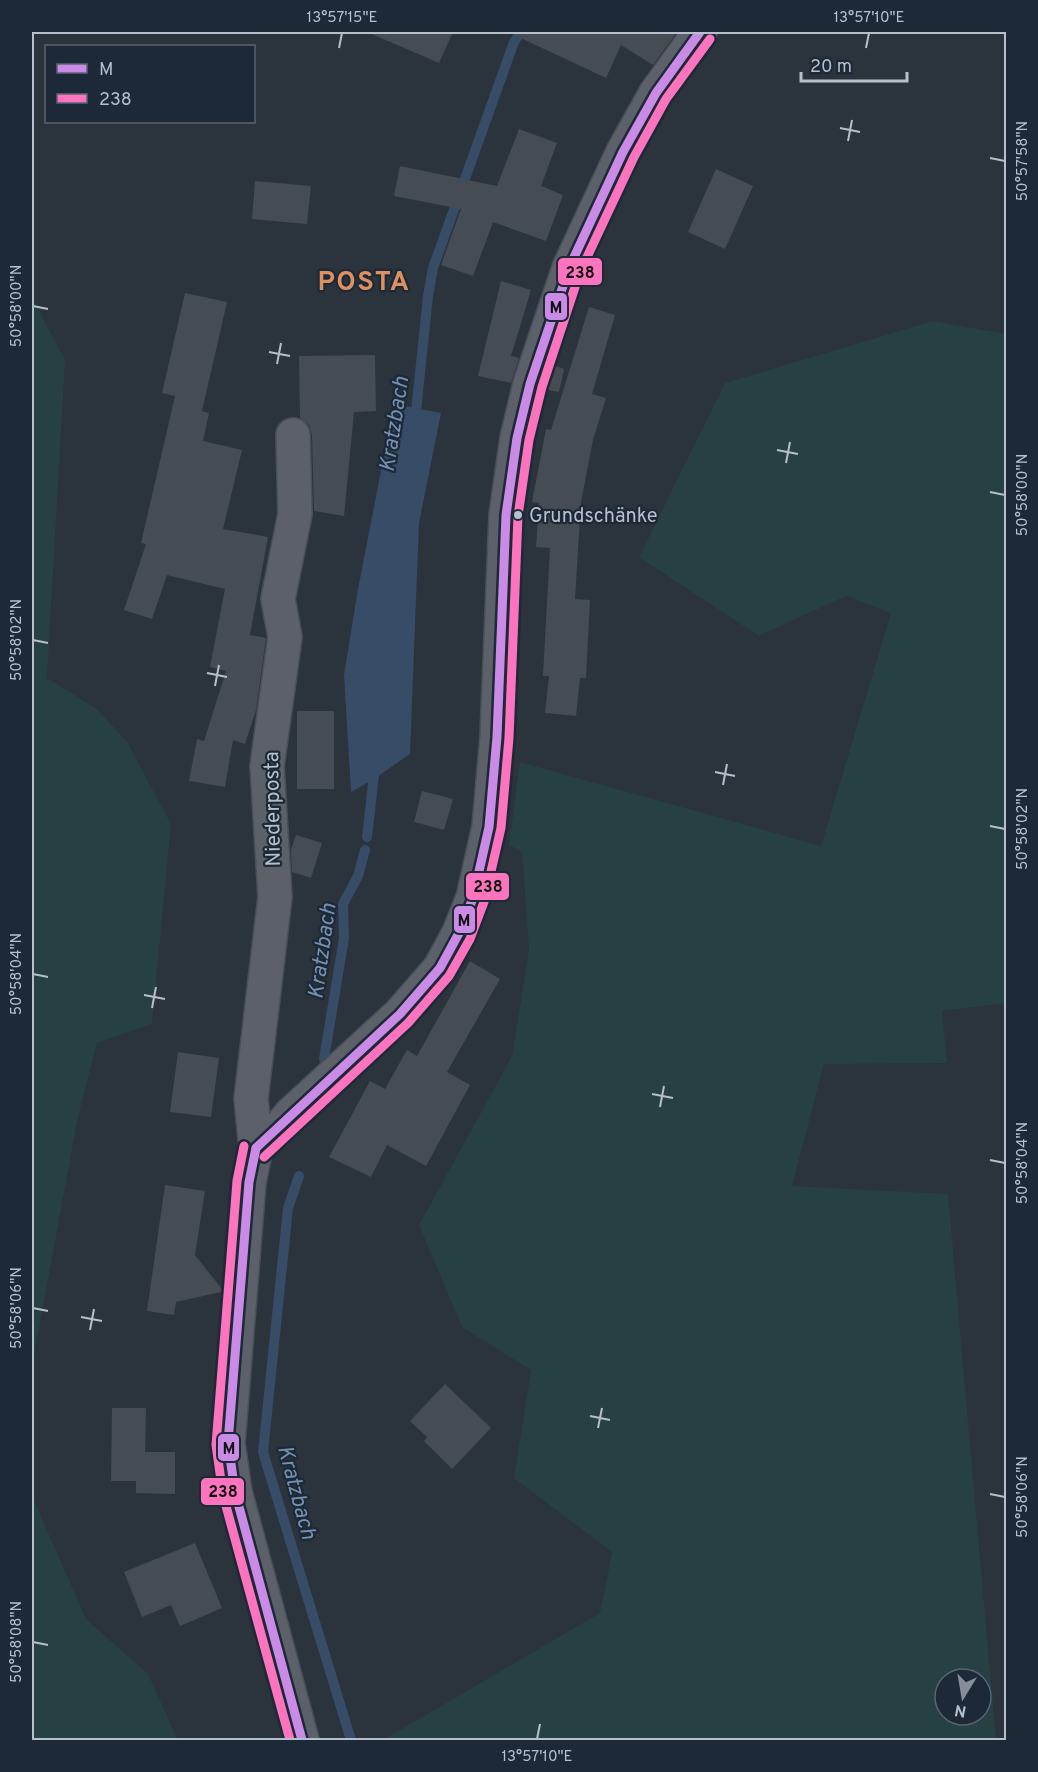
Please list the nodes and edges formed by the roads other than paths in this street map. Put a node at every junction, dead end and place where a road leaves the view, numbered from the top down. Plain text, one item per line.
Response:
1 (700, 32) edge
2 (293, 435) dead end
3 (256, 1148) junction
4 (302, 1740) edge

1 - 3 street
2 - 3 street, Niederposta
3 - 4 street, Niederposta

